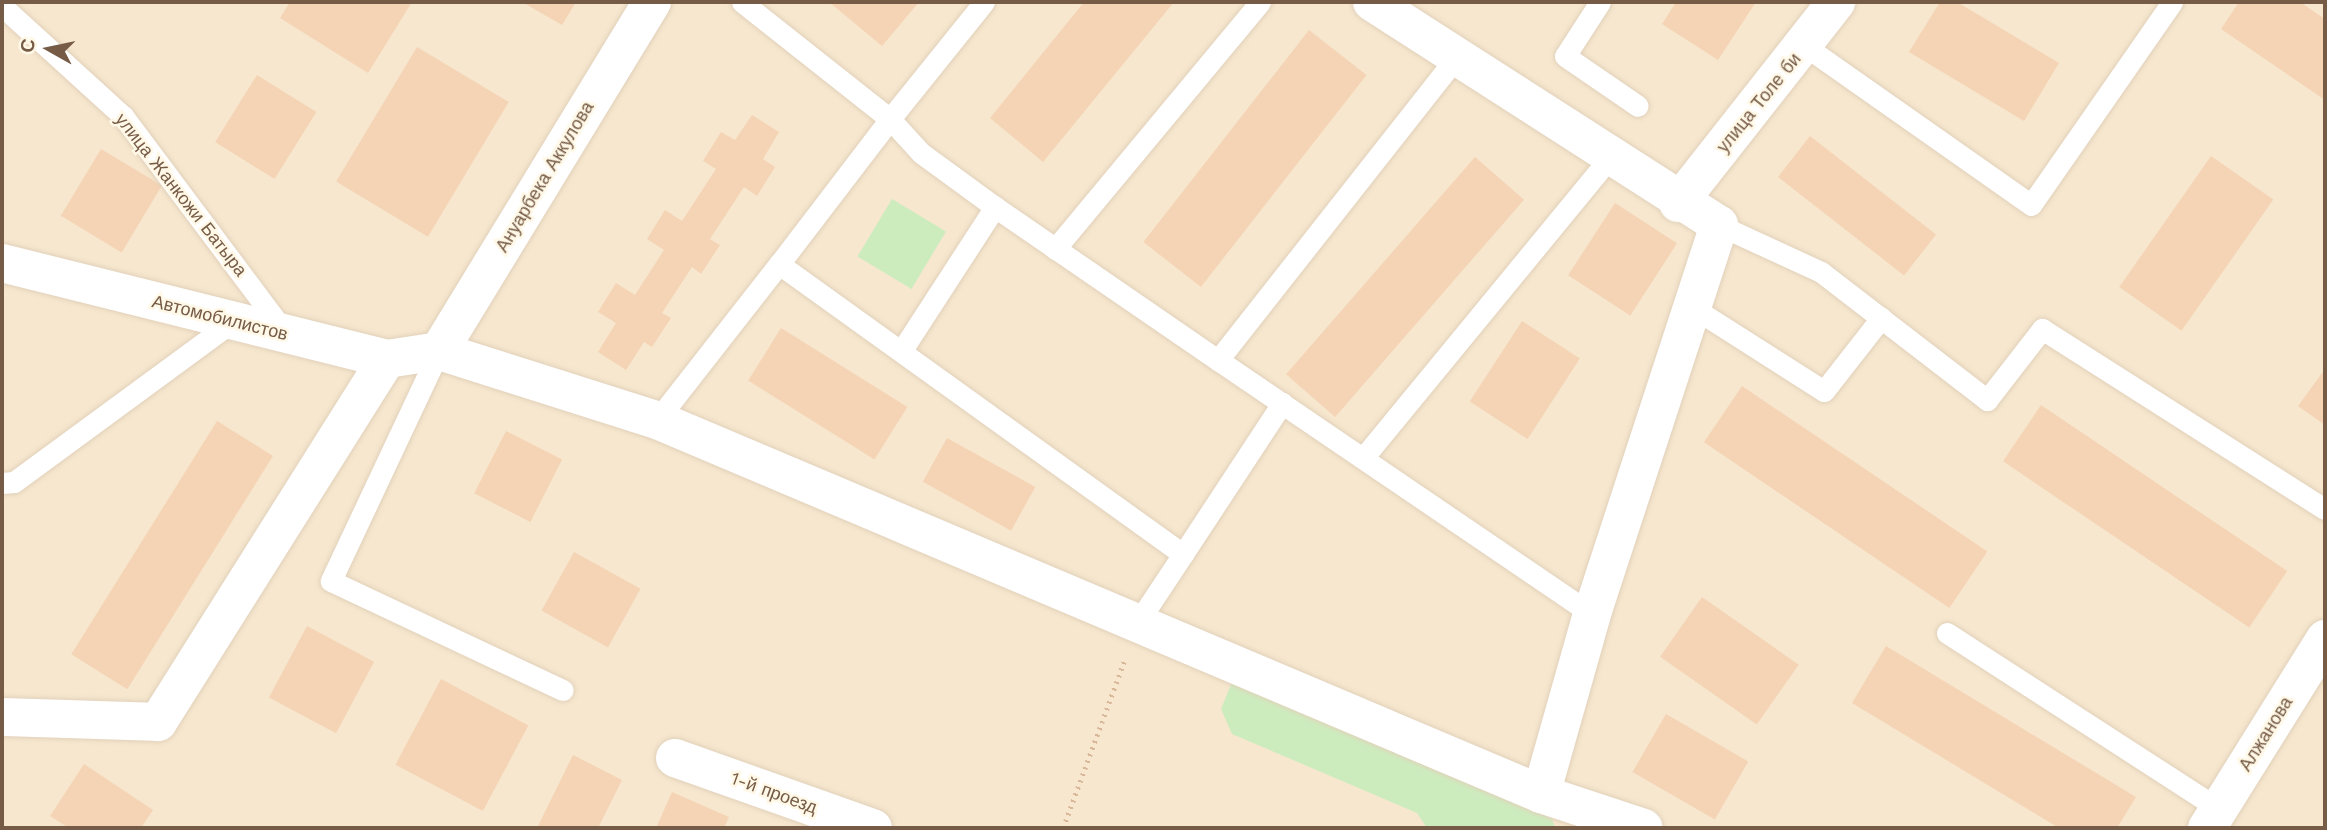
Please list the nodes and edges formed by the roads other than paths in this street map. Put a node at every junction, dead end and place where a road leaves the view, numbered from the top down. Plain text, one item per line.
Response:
1 (652, 2) edge
2 (741, 2) edge
3 (984, 2) edge
4 (1260, 2) edge
5 (1372, 2) edge
6 (1600, 2) edge
7 (1836, 2) edge
8 (2172, 2) edge
9 (2, 6) edge
10 (1805, 46) junction
11 (1455, 59) junction
12 (1638, 106) dead end
13 (890, 119) junction
14 (1612, 155) junction
15 (1678, 203) junction
16 (995, 207) junction
17 (1719, 225) junction
18 (1055, 249) junction
19 (2, 263) edge
20 (779, 264) junction
21 (1692, 307) junction
22 (1881, 318) junction
23 (233, 321) junction
24 (288, 335) junction
25 (902, 350) junction
26 (439, 351) junction
27 (387, 359) junction
28 (1218, 360) junction
29 (1282, 403) junction
30 (657, 420) junction
31 (1363, 458) junction
32 (2, 483) edge
33 (2325, 509) edge
34 (1183, 554) junction
35 (1592, 614) junction
36 (1138, 622) junction
37 (1947, 632) dead end
38 (2325, 639) edge
39 (563, 690) dead end
40 (2, 717) edge
41 (675, 758) dead end
42 (1541, 794) junction
43 (2213, 819) edge
44 (873, 828) edge
45 (1644, 828) edge

1 - 26 street, Ануарбека Аккулова
2 - 13 lane
3 - 13 lane
4 - 18 lane
5 - 11 street
6 - 12 lane
7 - 10 street, улица Толе би
8 - 10 lane
9 - 24 lane, улица Жанкожи Батыра
10 - 15 street, улица Толе би
11 - 14 street
11 - 28 lane
13 - 16 lane
13 - 20 lane
14 - 15 street
14 - 31 lane
15 - 17 street
16 - 18 lane
16 - 25 lane
17 - 21 street
17 - 22 lane
18 - 28 lane
19 - 23 street, Автомобилистов
20 - 25 lane
20 - 30 lane
21 - 22 lane
21 - 35 street
22 - 33 lane
23 - 24 street, Автомобилистов
23 - 32 lane
24 - 27 street, Автомобилистов
25 - 34 lane
26 - 27 street, Автомобилистов
26 - 30 street
26 - 39 lane
27 - 40 street
28 - 29 lane
29 - 31 lane
29 - 34 lane
30 - 36 street
31 - 35 lane
34 - 36 lane
35 - 42 street
36 - 42 street
37 - 43 lane
38 - 43 street, Алжанова
41 - 44 street, 1-й проезд
42 - 45 street

